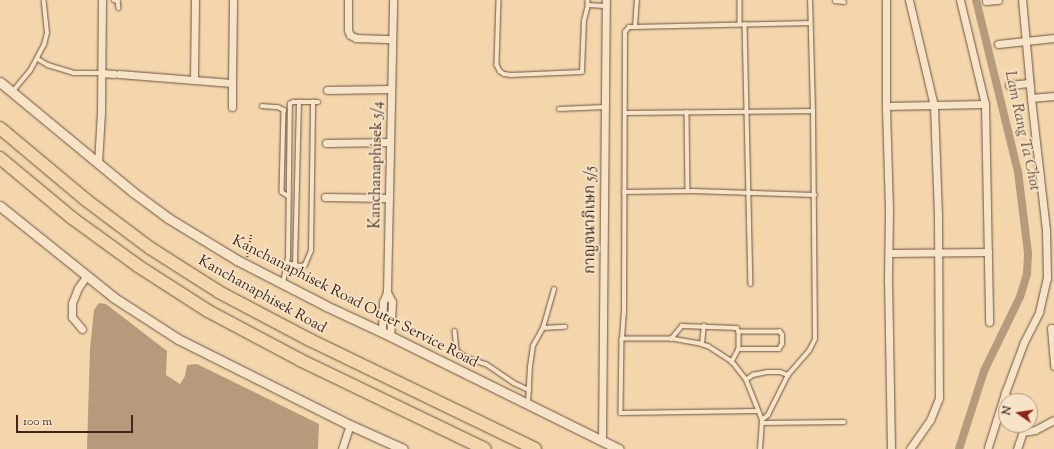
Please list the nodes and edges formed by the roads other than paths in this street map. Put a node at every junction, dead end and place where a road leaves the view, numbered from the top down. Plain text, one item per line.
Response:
1 (102, 0) edge
2 (114, 0) edge
3 (195, 0) edge
4 (233, 0) edge
5 (348, 0) edge
6 (393, 0) edge
7 (499, 0) edge
8 (588, 0) edge
9 (637, 0) edge
10 (740, 0) edge
11 (810, 0) edge
12 (886, 0) edge
13 (909, 0) edge
14 (960, 0) edge
15 (998, 0) edge
16 (1022, 0) edge
17 (835, 1) dead end
18 (986, 1) dead end
19 (44, 2) dead end
20 (844, 2) dead end
21 (606, 3) edge
22 (588, 5) junction
23 (119, 8) dead end
24 (810, 23) junction
25 (740, 24) junction
26 (745, 24) junction
27 (635, 27) junction
28 (1054, 38) edge
29 (392, 39) junction
30 (1026, 41) junction
31 (998, 44) dead end
32 (38, 59) junction
33 (102, 73) junction
34 (194, 80) junction
35 (0, 82) edge
36 (232, 83) junction
37 (1029, 83) junction
38 (1009, 85) dead end
39 (391, 89) junction
40 (327, 90) dead end
41 (12, 92) junction
42 (1054, 96) edge
43 (1031, 98) junction
44 (300, 102) junction
45 (985, 104) junction
46 (262, 106) dead end
47 (886, 106) junction
48 (934, 106) junction
49 (232, 107) dead end
50 (605, 107) junction
51 (559, 109) dead end
52 (814, 111) junction
53 (687, 112) junction
54 (746, 112) junction
55 (625, 114) junction
56 (0, 128) edge
57 (390, 142) junction
58 (326, 143) dead end
59 (0, 158) edge
60 (98, 163) junction
61 (624, 192) junction
62 (688, 192) junction
63 (749, 194) junction
64 (814, 195) junction
65 (288, 196) junction
66 (324, 197) dead end
67 (389, 198) junction
68 (0, 206) edge
69 (937, 252) junction
70 (988, 252) junction
71 (889, 253) junction
72 (287, 263) junction
73 (296, 265) junction
74 (87, 276) junction
75 (282, 284) junction
76 (752, 284) dead end
77 (554, 290) dead end
78 (989, 322) dead end
79 (704, 326) junction
80 (565, 327) dead end
81 (543, 328) junction
82 (1051, 328) dead end
83 (82, 329) dead end
84 (455, 332) dead end
85 (739, 332) junction
86 (386, 334) junction
87 (622, 339) junction
88 (671, 339) junction
89 (702, 344) junction
90 (739, 349) junction
91 (732, 362) junction
92 (1054, 366) edge
93 (788, 375) junction
94 (746, 380) junction
95 (529, 390) junction
96 (1005, 393) edge
97 (528, 405) junction
98 (757, 410) junction
99 (998, 415) edge
100 (1054, 420) edge
101 (762, 422) junction
102 (844, 422) dead end
103 (350, 425) junction
104 (1038, 428) edge
105 (1020, 433) edge
106 (602, 441) junction
107 (988, 447) dead end
108 (342, 449) edge
109 (404, 449) edge
110 (485, 449) edge
111 (535, 449) edge
112 (619, 449) edge
113 (760, 449) edge
114 (891, 449) edge
115 (910, 449) edge
116 (1017, 449) edge

1 - 33 street
2 - 23 lane
3 - 34 street
4 - 36 street
5 - 29 street
6 - 29 street, Kanchanaphisek 5/4
7 - 22 lane
8 - 22 lane
9 - 27 lane
10 - 25 lane
11 - 24 lane
12 - 47 street
13 - 48 street
14 - 45 street
15 - 18 street
16 - 30 street
17 - 20 lane
19 - 32 lane
21 - 22 lane
21 - 50 street, กาญจนาภิเษก 5/5
24 - 26 lane
24 - 52 lane
25 - 26 lane
25 - 27 lane
26 - 54 lane
27 - 55 lane
28 - 30 street
29 - 39 street, Kanchanaphisek 5/4
30 - 31 street
30 - 37 street
32 - 33 lane
32 - 41 lane
33 - 34 street
33 - 60 street
34 - 36 street
35 - 41 main road, Kanchanaphisek Road Outer Service Road
36 - 49 street
37 - 38 street
37 - 43 street
39 - 40 street
39 - 57 street, Kanchanaphisek 5/4
41 - 60 main road, Kanchanaphisek Road Outer Service Road
42 - 43 street
43 - 96 street
44 - 65 lane
44 - 73 lane
44 - 73 lane
45 - 48 street
45 - 70 street
46 - 65 lane
47 - 48 street
47 - 71 street
48 - 69 street
50 - 51 lane
50 - 106 street, กาญจนาภิเษก 5/5
52 - 54 lane
52 - 64 lane
53 - 54 lane
53 - 55 lane
53 - 62 lane
54 - 63 lane
55 - 61 lane
56 - 111 highway, Kanchanaphisek Road
57 - 58 street
57 - 67 street, Kanchanaphisek 5/4
59 - 110 highway
60 - 75 main road, Kanchanaphisek Road Outer Service Road
61 - 62 lane
61 - 87 lane
62 - 63 lane
63 - 64 lane
63 - 76 lane
64 - 93 lane
65 - 72 lane
66 - 67 street
67 - 86 street, Kanchanaphisek 5/4
68 - 74 main road
69 - 70 street
69 - 71 street
69 - 115 street
70 - 78 street
71 - 114 street
72 - 73 lane
72 - 75 lane
74 - 83 street
74 - 103 main road
75 - 86 main road, Kanchanaphisek Road Outer Service Road
77 - 81 lane
79 - 85 lane
79 - 88 lane
79 - 89 lane
80 - 81 lane
81 - 95 lane
82 - 92 street
84 - 95 lane
85 - 90 lane
85 - 90 lane
86 - 97 main road, Kanchanaphisek Road Outer Service Road
87 - 88 lane
87 - 98 lane
88 - 89 lane
89 - 91 lane
90 - 91 lane
91 - 94 lane
93 - 94 lane
93 - 101 lane
94 - 98 lane
95 - 97 lane
97 - 106 main road, Kanchanaphisek Road Outer Service Road
98 - 101 lane
99 - 107 street
100 - 104 street
101 - 102 lane
101 - 113 lane
103 - 108 street
103 - 109 main road
105 - 116 street
106 - 112 main road, Kanchanaphisek Road Outer Service Road

